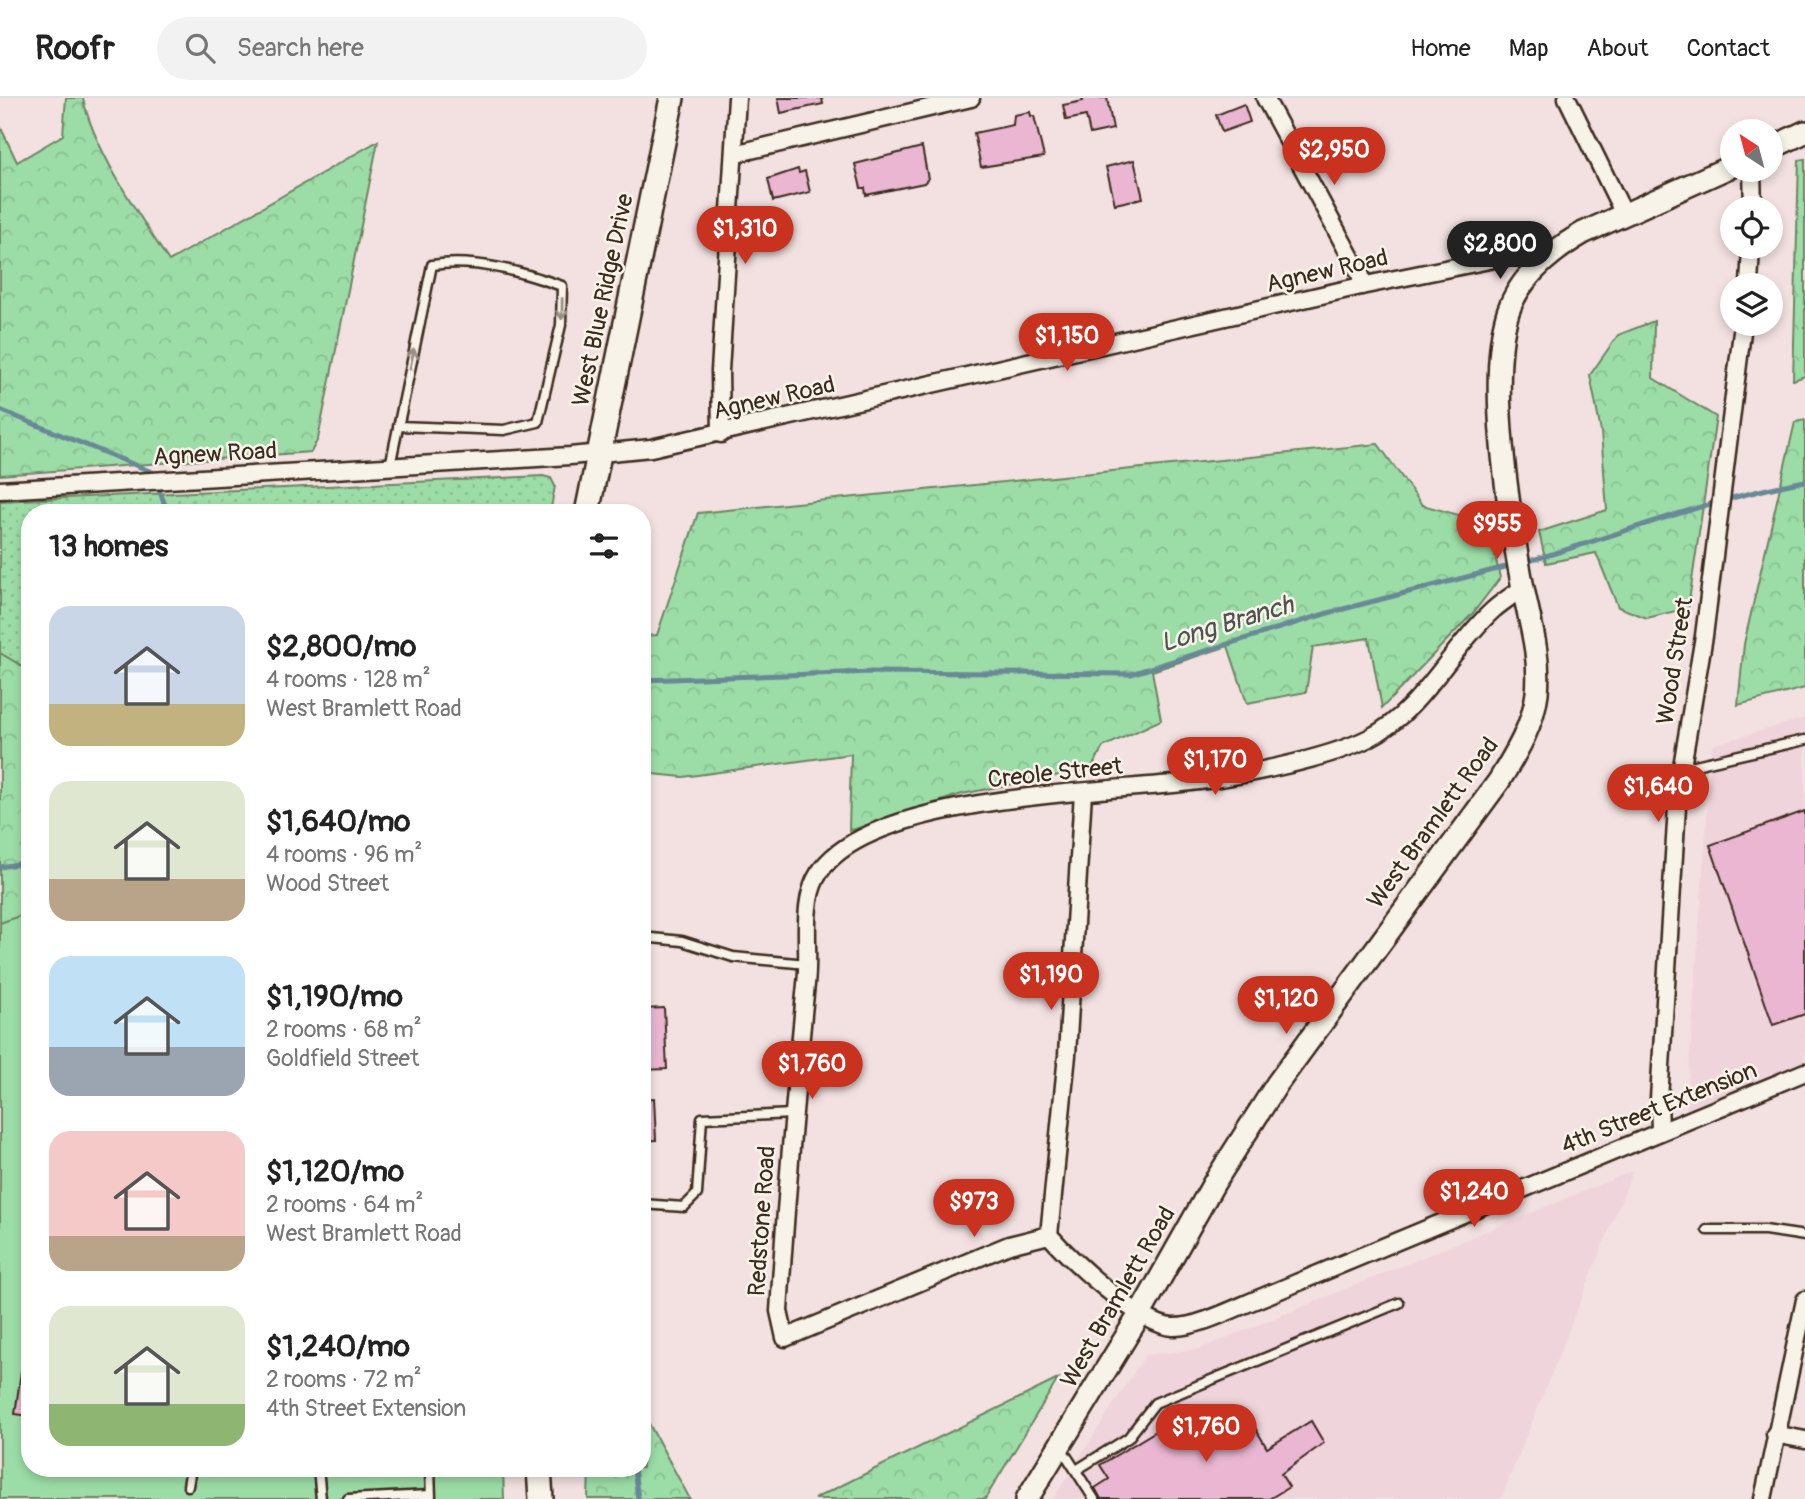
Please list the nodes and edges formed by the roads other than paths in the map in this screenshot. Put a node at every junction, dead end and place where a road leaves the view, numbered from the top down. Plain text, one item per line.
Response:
1 (672, 98) edge
2 (737, 98) edge
3 (971, 98) edge
4 (1265, 98) edge
5 (1567, 98) edge
6 (1805, 132) edge
7 (1783, 142) edge
8 (734, 154) junction
9 (1720, 171) edge
10 (1624, 214) junction
11 (1541, 264) junction
12 (1361, 286) junction
13 (1741, 336) edge
14 (398, 426) junction
15 (721, 434) junction
16 (599, 453) junction
17 (390, 466) junction
18 (0, 490) edge
19 (589, 504) edge
20 (1522, 582) junction
21 (1805, 740) edge
22 (1682, 768) junction
23 (1083, 792) junction
24 (829, 860) joint
25 (651, 938) edge
26 (807, 964) junction
27 (1805, 1072) edge
28 (793, 1114) junction
29 (1660, 1131) junction
30 (651, 1205) edge
31 (1707, 1230) dead end
32 (1049, 1235) junction
33 (1805, 1236) edge
34 (1805, 1300) edge
35 (1399, 1303) dead end
36 (1140, 1314) junction
37 (1775, 1434) junction
38 (1805, 1440) edge
39 (1060, 1446) junction
40 (1078, 1469) junction
41 (190, 1477) edge
42 (319, 1477) edge
43 (430, 1477) edge
44 (540, 1477) edge
45 (188, 1486) dead end
46 (430, 1497) edge
47 (376, 1498) edge
48 (321, 1499) edge
49 (348, 1499) edge
50 (541, 1499) edge
51 (1027, 1499) edge
52 (1094, 1499) edge
53 (1763, 1499) edge

1 - 16 main road, West Blue Ridge Drive
2 - 8 street
3 - 8 street
4 - 12 street
5 - 10 street
6 - 7 street
8 - 15 street
9 - 10 street, West Bramlett Road
10 - 11 street, West Bramlett Road
11 - 12 street, Agnew Road
11 - 20 street, West Bramlett Road
12 - 15 street, Agnew Road
13 - 22 street, Wood Street
14 -> 14 lane
14 - 17 lane
15 - 16 street, Agnew Road
16 - 17 street, Agnew Road
16 - 19 main road, West Blue Ridge Drive
17 - 18 street, Agnew Road
20 - 23 street, Creole Street
20 - 36 street, West Bramlett Road
21 - 22 lane
22 - 29 street, Wood Street
23 - 24 street, Creole Street
23 - 32 street
24 - 26 street, Redstone Road
25 - 26 lane
26 - 28 street, Redstone Road
27 - 29 street, 4th Street Extension
28 - 30 lane
28 - 32 street, Redstone Road
29 - 36 street, 4th Street Extension
31 - 33 lane
32 - 36 street, 4th Street Extension
34 - 37 street
35 - 40 lane
36 - 39 street, West Bramlett Road
37 - 38 street
37 - 53 street
39 - 40 lane
39 - 51 street, West Bramlett Road
40 - 52 lane
41 - 45 lane
42 - 48 lane
43 - 46 lane
44 - 50 main road
46 - 47 lane
47 - 49 lane

